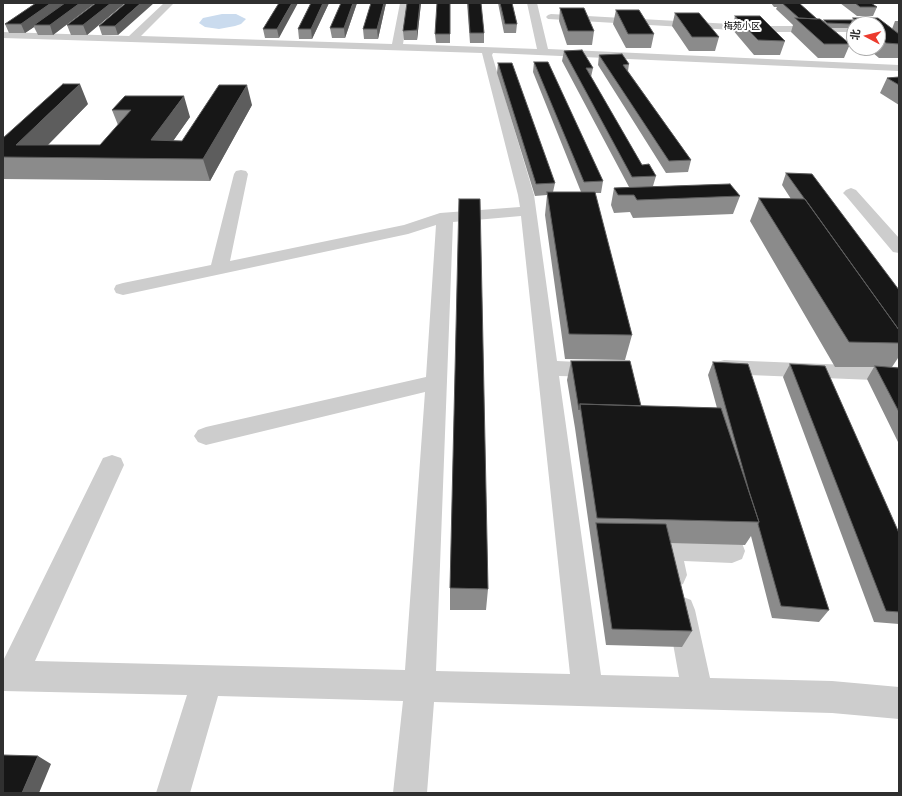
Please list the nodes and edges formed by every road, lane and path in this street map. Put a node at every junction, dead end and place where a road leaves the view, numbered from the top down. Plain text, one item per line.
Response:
1 (169, 3) edge
2 (405, 3) edge
3 (532, 3) edge
4 (552, 17) dead end
5 (846, 29) edge
6 (3, 36) edge
7 (132, 40) junction
8 (397, 48) junction
9 (489, 50) junction
10 (543, 53) junction
11 (899, 68) edge
12 (242, 174) dead end
13 (851, 193) dead end
14 (528, 211) junction
15 (445, 218) junction
16 (899, 248) edge
17 (219, 269) junction
18 (123, 289) dead end
19 (724, 367) edge
20 (547, 368) junction
21 (616, 370) edge
22 (899, 374) edge
23 (436, 382) junction
24 (206, 436) dead end
25 (112, 465) dead end
26 (732, 551) dead end
27 (8, 676) edge
28 (207, 680) junction
29 (420, 686) junction
30 (587, 690) junction
31 (698, 693) junction
32 (899, 702) edge
33 (173, 793) edge
34 (410, 793) edge

1 - 7 street
2 - 8 street
3 - 10 street
4 - 5 street
6 - 7 street
7 - 8 street
8 - 9 street
9 - 10 street
9 - 14 street
10 - 11 street
12 - 17 street
13 - 16 street
14 - 15 street
14 - 20 street
15 - 17 street
15 - 23 street
17 - 18 street
19 - 22 street
20 - 21 street
20 - 30 street
23 - 24 street
23 - 29 street
25 - 27 street
26 - 31 street
27 - 28 street
28 - 29 street
28 - 33 street
29 - 30 street
29 - 34 street
30 - 31 street
31 - 32 street

